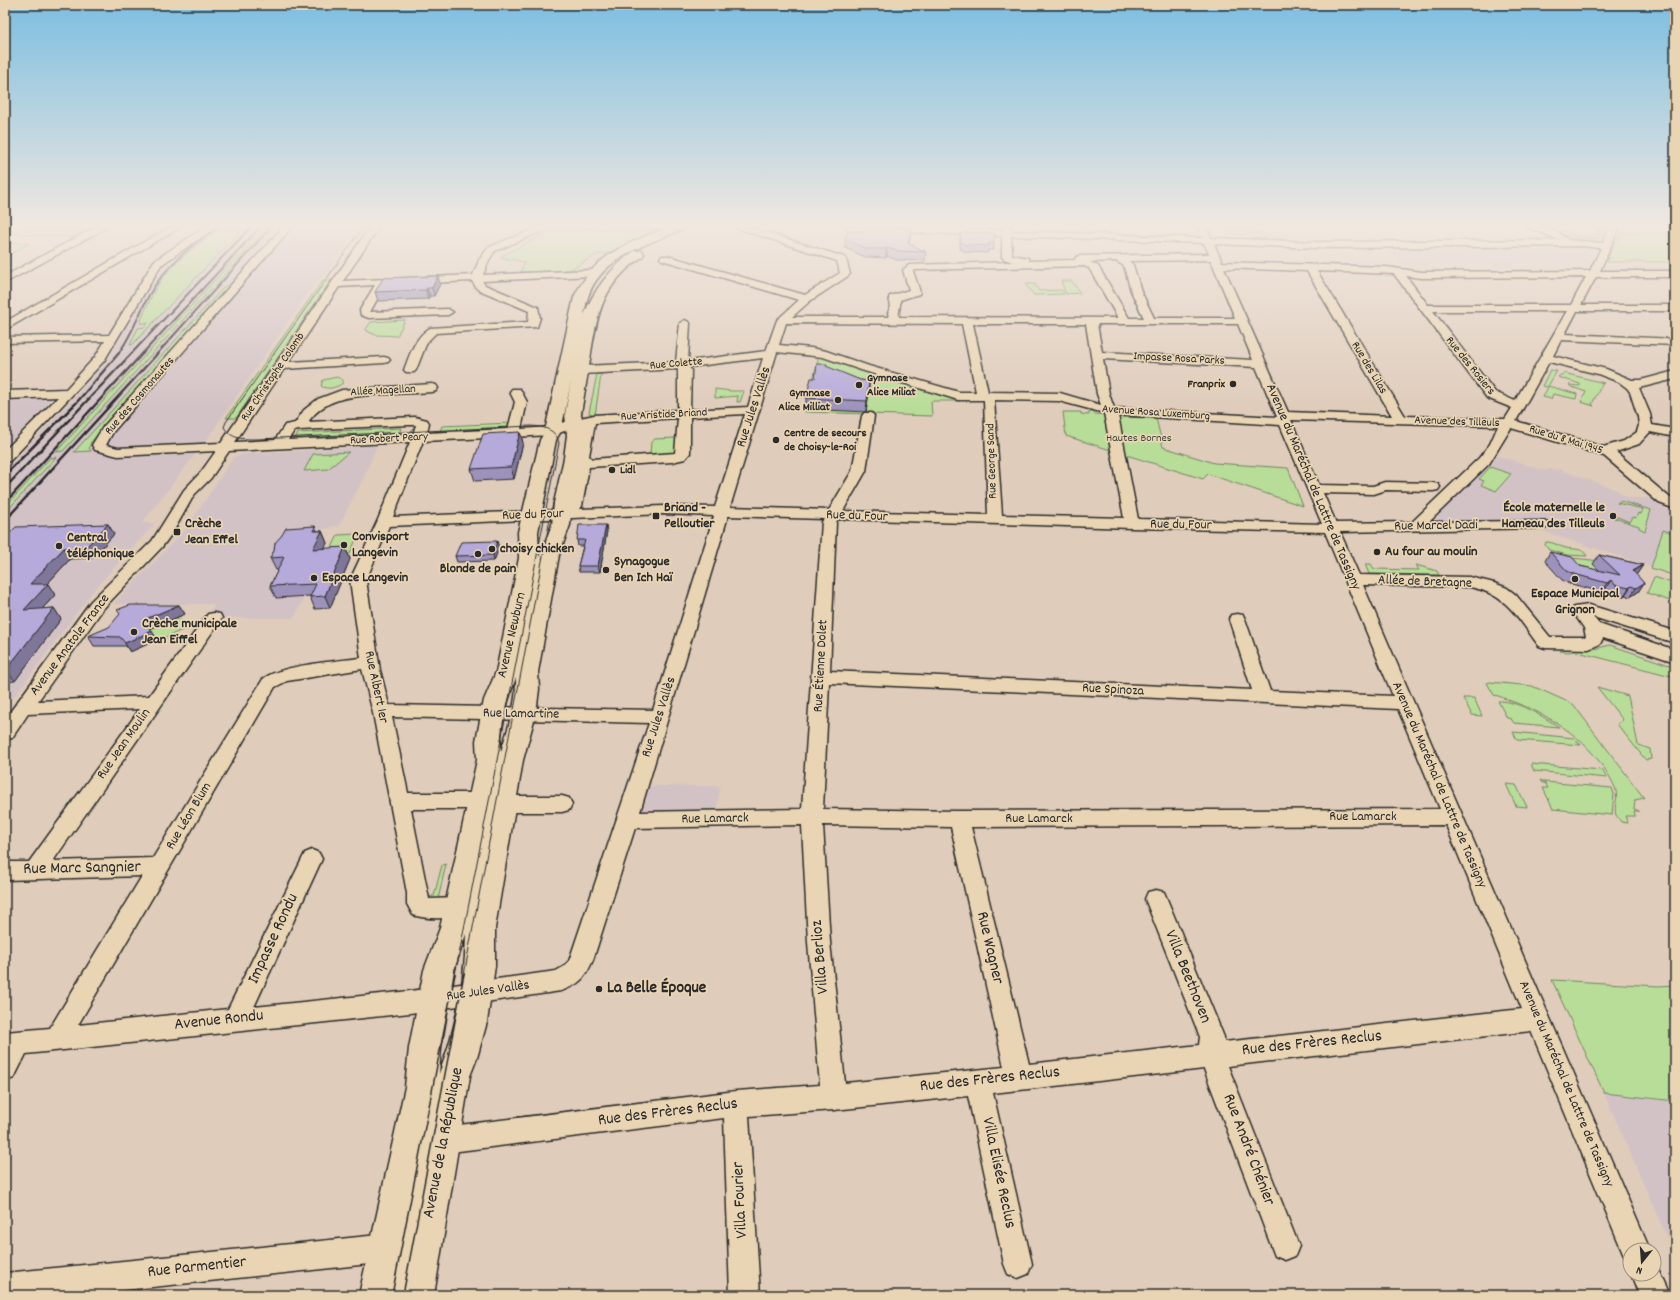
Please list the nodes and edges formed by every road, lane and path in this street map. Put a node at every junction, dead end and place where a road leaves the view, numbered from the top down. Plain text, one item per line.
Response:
1 (73, 288) edge
2 (143, 288) edge
3 (234, 288) edge
4 (333, 288) edge
5 (379, 288) edge
6 (483, 288) edge
7 (585, 288) edge
8 (604, 288) edge
9 (767, 288) edge
10 (824, 288) edge
11 (914, 288) edge
12 (1106, 288) edge
13 (1135, 288) edge
14 (1229, 288) edge
15 (1321, 288) edge
16 (1410, 288) edge
17 (1585, 288) edge
18 (806, 299) junction
19 (1574, 308) junction
20 (1675, 308) edge
21 (1427, 311) junction
22 (448, 312) dead end
23 (782, 320) junction
24 (894, 320) junction
25 (1091, 320) junction
26 (1125, 320) junction
27 (1150, 320) junction
28 (967, 321) junction
29 (1243, 321) junction
30 (686, 323) dead end
31 (5, 327) edge
32 (1557, 337) junction
33 (113, 338) junction
34 (5, 340) edge
35 (1675, 342) edge
36 (771, 351) junction
37 (1097, 355) junction
38 (1546, 358) junction
39 (384, 360) dead end
40 (1261, 364) junction
41 (682, 365) junction
42 (280, 366) junction
43 (410, 370) dead end
44 (582, 370) junction
45 (1675, 375) edge
46 (1630, 384) junction
47 (432, 388) dead end
48 (516, 392) dead end
49 (69, 393) junction
50 (5, 395) edge
51 (986, 399) junction
52 (1519, 406) junction
53 (753, 410) junction
54 (1110, 411) junction
55 (684, 414) junction
56 (868, 416) dead end
57 (1284, 419) junction
58 (1401, 420) junction
59 (582, 421) junction
60 (1509, 423) junction
61 (299, 426) junction
62 (1646, 428) junction
63 (553, 431) junction
64 (513, 432) junction
65 (1675, 433) edge
66 (419, 437) junction
67 (279, 444) junction
68 (226, 446) junction
69 (1604, 451) junction
70 (5, 458) edge
71 (588, 462) junction
72 (1433, 487) dead end
73 (1314, 489) junction
74 (1657, 493) junction
75 (1675, 501) edge
76 (1675, 505) edge
77 (722, 513) junction
78 (563, 514) junction
79 (531, 515) junction
80 (832, 515) junction
81 (995, 520) junction
82 (384, 522) junction
83 (1132, 524) junction
84 (1542, 524) dead end
85 (1417, 526) junction
86 (1331, 528) junction
87 (1353, 580) junction
88 (214, 618) dead end
89 (1237, 618) dead end
90 (1592, 628) junction
91 (1675, 637) edge
92 (1675, 656) edge
93 (370, 662) junction
94 (821, 677) junction
95 (1263, 697) junction
96 (154, 702) junction
97 (1404, 704) junction
98 (23, 708) junction
99 (382, 713) junction
100 (494, 713) junction
101 (524, 713) junction
102 (660, 716) junction
103 (5, 733) edge
104 (399, 801) junction
105 (492, 803) junction
106 (562, 804) dead end
107 (812, 817) junction
108 (1452, 817) junction
109 (959, 819) junction
110 (626, 820) junction
111 (312, 859) dead end
112 (158, 867) junction
113 (35, 870) junction
114 (5, 871) edge
115 (1156, 899) dead end
116 (459, 907) junction
117 (476, 993) junction
118 (433, 999) junction
119 (1538, 1019) junction
120 (236, 1020) junction
121 (58, 1038) junction
122 (12, 1043) edge
123 (1211, 1055) junction
124 (5, 1069) edge
125 (1019, 1076) junction
126 (978, 1082) junction
127 (834, 1096) junction
128 (736, 1104) junction
129 (443, 1140) junction
130 (1633, 1242) edge
131 (1285, 1246) dead end
132 (388, 1248) junction
133 (1018, 1264) dead end
134 (1649, 1282) edge
135 (5, 1288) edge
136 (378, 1295) edge
137 (415, 1295) edge
138 (745, 1295) edge
139 (1655, 1295) edge

1 - 31 street
2 - 33 street
3 - 68 street, Rue des Cosmonautes
4 - 42 street, Rue Christophe Colomb
5 - 22 street
6 - 43 street
7 - 63 main road, Avenue Newburn
8 - 44 main road, Avenue Newburn
9 - 18 street
10 - 18 street
11 - 24 street
12 - 26 street
13 - 27 street
14 - 29 street, Avenue du Maréchal de Lattre de Tassigny
15 - 58 street, Rue des Lilas
16 - 21 street, Rue des Rosiers
17 - 19 street, Avenue des Tilleuls
18 - 23 street
19 - 20 street
19 - 21 street
19 - 32 street, Avenue des Tilleuls
21 - 52 street, Rue des Rosiers
23 - 24 street
23 - 36 street, Rue Jules Vallès
24 - 28 street
25 - 26 street
25 - 28 street
25 - 37 street
26 - 27 street
27 - 29 street
28 - 51 street, Rue George Sand
29 - 40 street, Avenue du Maréchal de Lattre de Tassigny
30 - 41 street
32 - 35 street
32 - 38 street, Avenue des Tilleuls
33 - 34 street
33 - 49 street
36 - 41 street, Rue Colette
36 - 51 street, Avenue Rosa Luxemburg
36 - 53 street, Rue Jules Vallès
37 - 40 street, Impasse Rosa Parks
37 - 54 street
38 - 46 street
38 - 52 street, Avenue des Tilleuls
39 - 42 street
40 - 57 street, Avenue du Maréchal de Lattre de Tassigny
41 - 44 street, Rue Colette
41 - 55 street
42 - 68 street, Rue Christophe Colomb
44 - 59 main road, Avenue Newburn
45 - 46 street
46 - 62 street
47 - 61 street, Allée Magellan
48 - 64 street
49 - 50 street
49 - 70 street
51 - 54 street, Avenue Rosa Luxemburg
51 - 81 street, Rue George Sand
52 - 60 street, Avenue des Tilleuls
53 - 55 street, Rue Aristide Briand
53 - 77 street, Rue Jules Vallès
54 - 57 street, Avenue Rosa Luxemburg
54 - 83 street
55 - 59 street, Rue Aristide Briand
55 - 71 street
56 - 80 street
57 - 58 street, Avenue des Tilleuls
57 - 73 street, Avenue du Maréchal de Lattre de Tassigny
58 - 60 street, Avenue des Tilleuls
59 - 63 street, Rue Aristide Briand
59 - 71 street
59 - 78 main road, Avenue Newburn
60 - 69 street, Rue du 8 Mai 1945
60 - 85 street
61 - 66 street
61 - 67 street, Allée Magellan
62 - 65 street
62 - 69 street
63 - 64 street, Rue Robert Peary
63 - 79 main road, Avenue Newburn
64 - 66 street, Rue Robert Peary
66 - 67 street, Rue Robert Peary
66 - 82 street, Rue Albert 1er
67 - 68 street, Rue Robert Peary
68 - 98 street, Avenue Anatole France
69 - 74 street, Rue du 8 Mai 1945
71 - 78 street
72 - 73 street
73 - 86 street, Avenue du Maréchal de Lattre de Tassigny
74 - 75 street, Rue du 8 Mai 1945
74 - 76 street, Rue du 8 Mai 1945
77 - 78 street, Rue du Four
77 - 80 street, Rue du Four
77 - 102 street, Rue Jules Vallès
78 - 79 street, Rue du Four
78 - 101 main road, Avenue Newburn
79 - 82 street, Rue du Four
79 - 100 main road, Avenue Newburn
80 - 81 street, Rue du Four
80 - 94 street, Rue Étienne Dolet
81 - 83 street, Rue du Four
82 - 93 street, Rue Albert 1er
83 - 86 street, Rue du Four
84 - 85 street, Rue Marcel Dadi
85 - 86 street, Rue Marcel Dadi
86 - 87 street, Avenue du Maréchal de Lattre de Tassigny
87 - 90 street, Allée de Bretagne
87 - 97 street, Avenue du Maréchal de Lattre de Tassigny
88 - 96 street, Rue Jean Moulin
89 - 95 street
90 - 91 street
90 - 92 street
93 - 99 street, Rue Albert 1er
93 - 112 street, Rue Léon Blum
94 - 95 street, Rue Spinoza
94 - 107 street, Rue Étienne Dolet
95 - 97 street, Rue Spinoza
96 - 98 street
96 - 113 street, Rue Jean Moulin
97 - 108 street, Avenue du Maréchal de Lattre de Tassigny
98 - 103 street, Avenue Anatole France
99 - 100 street, Rue Lamartine
99 - 104 street, Rue Albert 1er
100 - 101 street, Rue Lamartine
100 - 105 main road, Avenue Newburn
101 - 102 street, Rue Lamartine
101 - 105 main road, Avenue Newburn
102 - 110 street, Rue Jules Vallès
104 - 105 street
104 - 116 street, Rue Albert 1er
105 - 106 street
105 - 116 main road, Avenue Newburn
105 - 117 main road, Avenue Newburn
107 - 109 street, Rue Lamarck
107 - 110 street, Rue Lamarck
107 - 127 street, Villa Berlioz
108 - 109 street, Rue Lamarck
108 - 119 street, Avenue du Maréchal de Lattre de Tassigny
109 - 125 street, Rue Wagner
110 - 117 street, Rue Jules Vallès
111 - 120 street, Impasse Rondu
112 - 113 street, Rue Marc Sangnier
112 - 121 street, Rue Léon Blum
113 - 114 street, Rue Marc Sangnier
115 - 123 street, Villa Beethoven
116 - 118 main road, Avenue Newburn
117 - 118 street, Rue Jules Vallès
117 - 129 main road, Avenue de la République
118 - 120 street, Avenue Rondu
118 - 132 main road
119 - 123 street, Rue des Frères Reclus
119 - 130 street, Avenue du Maréchal de Lattre de Tassigny
120 - 121 street, Avenue Rondu
121 - 122 street, Avenue Rondu
122 - 124 street
123 - 125 street, Rue des Frères Reclus
123 - 131 street, Rue André Chénier
125 - 126 street, Rue des Frères Reclus
126 - 127 street, Rue des Frères Reclus
126 - 133 street, Villa Elisée Reclus
127 - 128 street, Rue des Frères Reclus
128 - 129 street, Rue des Frères Reclus
128 - 138 street, Villa Fourier
129 - 137 main road, Avenue de la République
132 - 135 street, Rue Parmentier
132 - 136 main road
134 - 139 street

